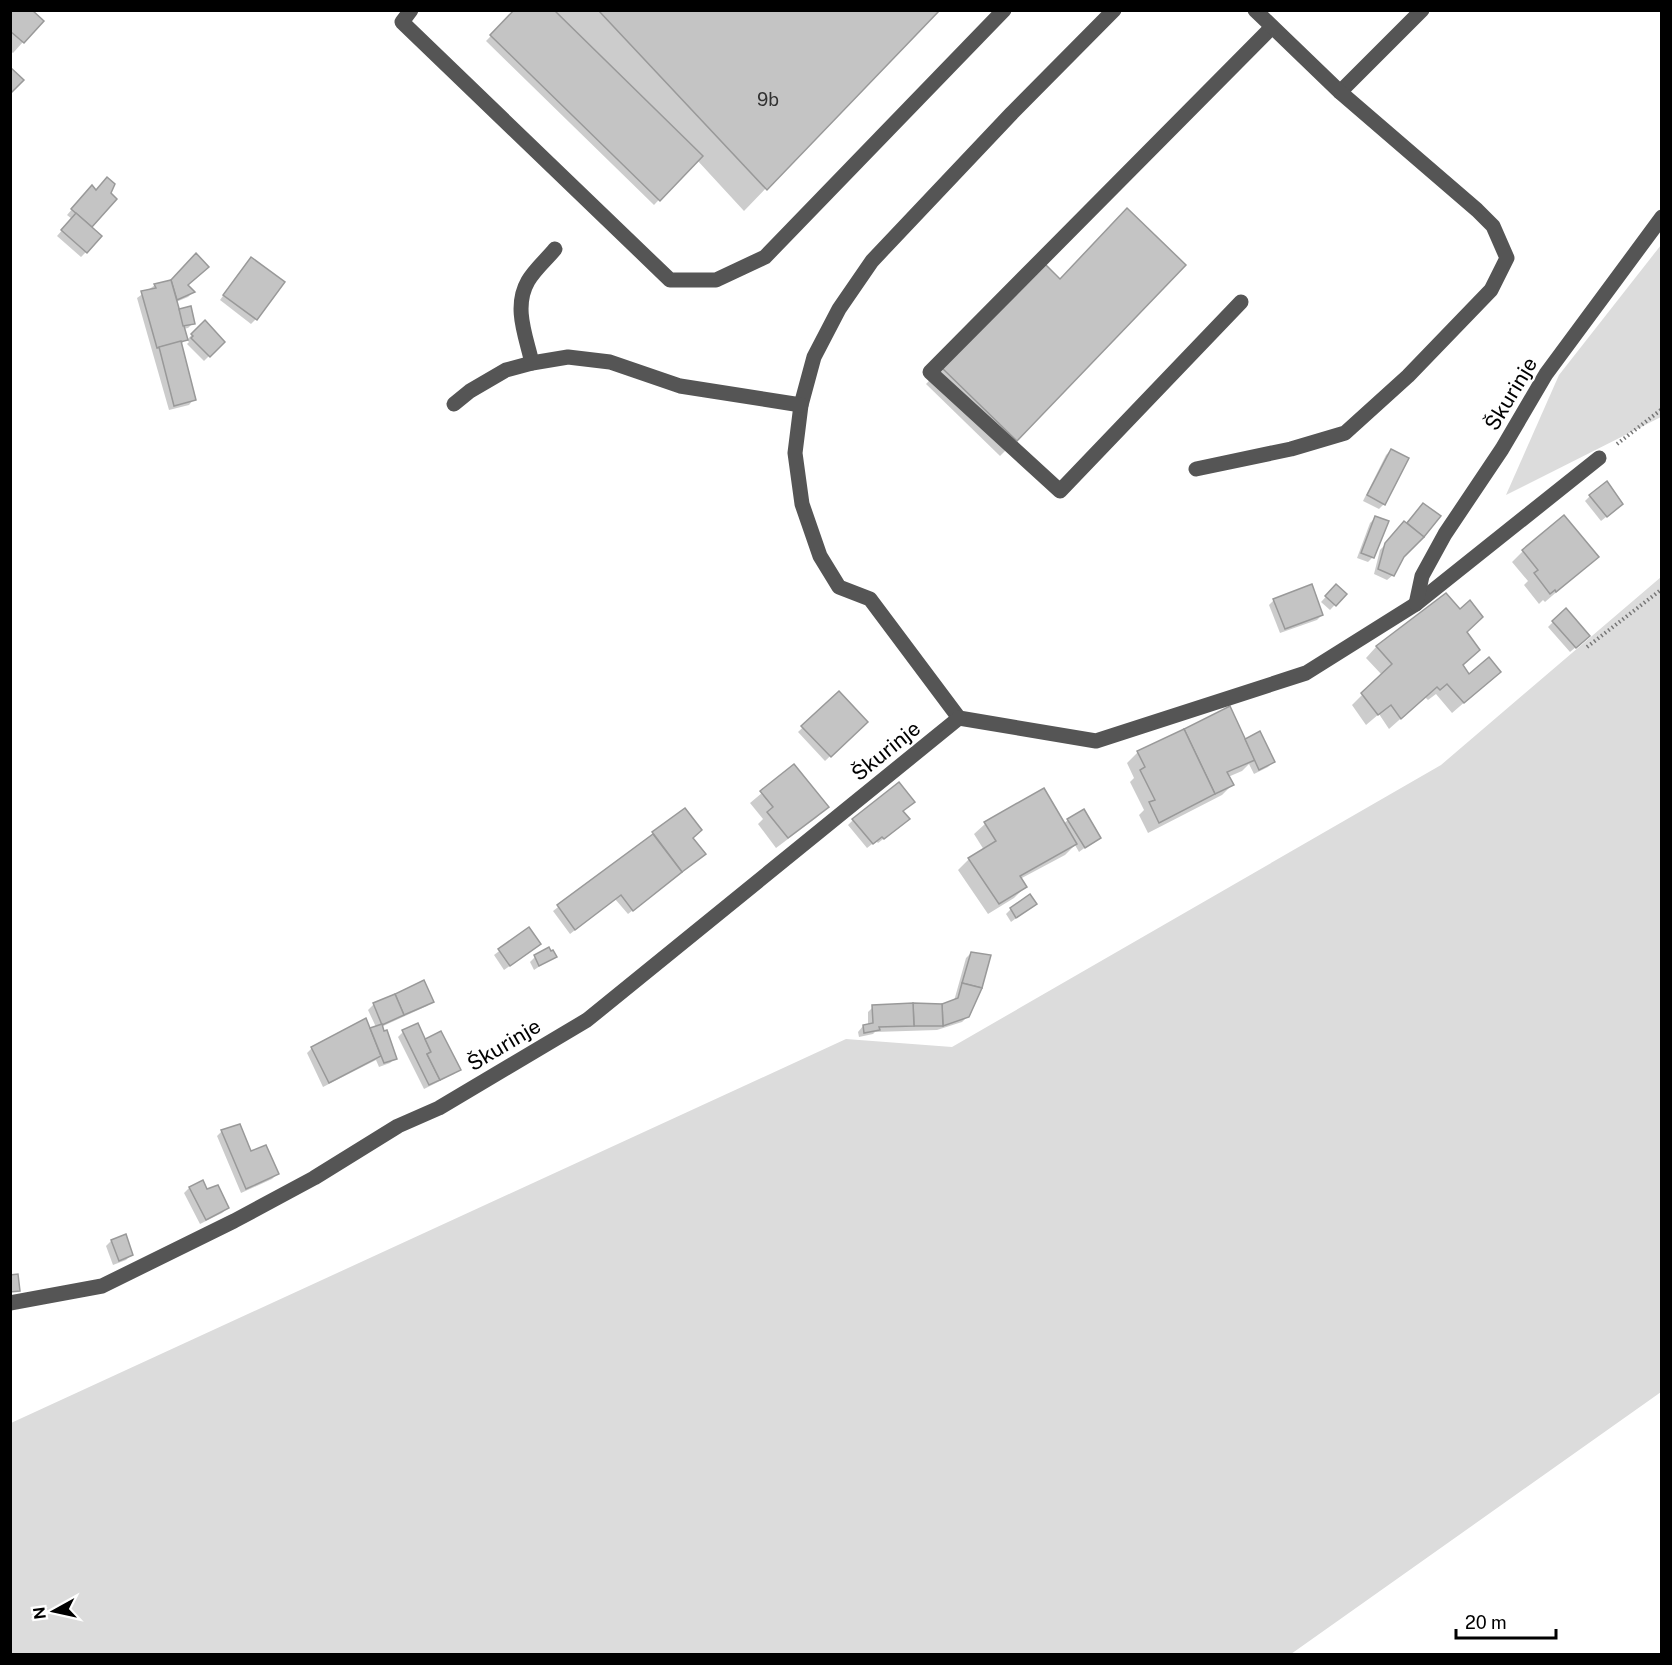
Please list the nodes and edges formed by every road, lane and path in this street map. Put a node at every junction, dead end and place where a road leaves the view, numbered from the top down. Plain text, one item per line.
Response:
1 (411, 10) edge
2 (1004, 10) edge
3 (1114, 10) edge
4 (1255, 10) edge
5 (1422, 10) edge
6 (1272, 27) junction
7 (1340, 92) junction
8 (1662, 217) edge
9 (555, 249) dead end
10 (1241, 302) dead end
11 (532, 363) junction
12 (454, 404) dead end
13 (801, 405) junction
14 (1662, 409) edge
15 (1599, 458) joint
16 (1196, 469) dead end
17 (1662, 589) edge
18 (1416, 604) junction
19 (1587, 646) dead end
20 (959, 718) junction
21 (10, 1303) edge

1 - 2 street
3 - 13 street
4 - 6 street
5 - 7 street
6 - 7 street
6 - 10 street
7 - 16 street
8 - 18 street, Škurinje
9 - 11 street
11 - 12 street
11 - 13 street
13 - 20 street
14 - 15 path
15 - 18 street
17 - 19 path
18 - 20 street
20 - 21 street, Škurinje

